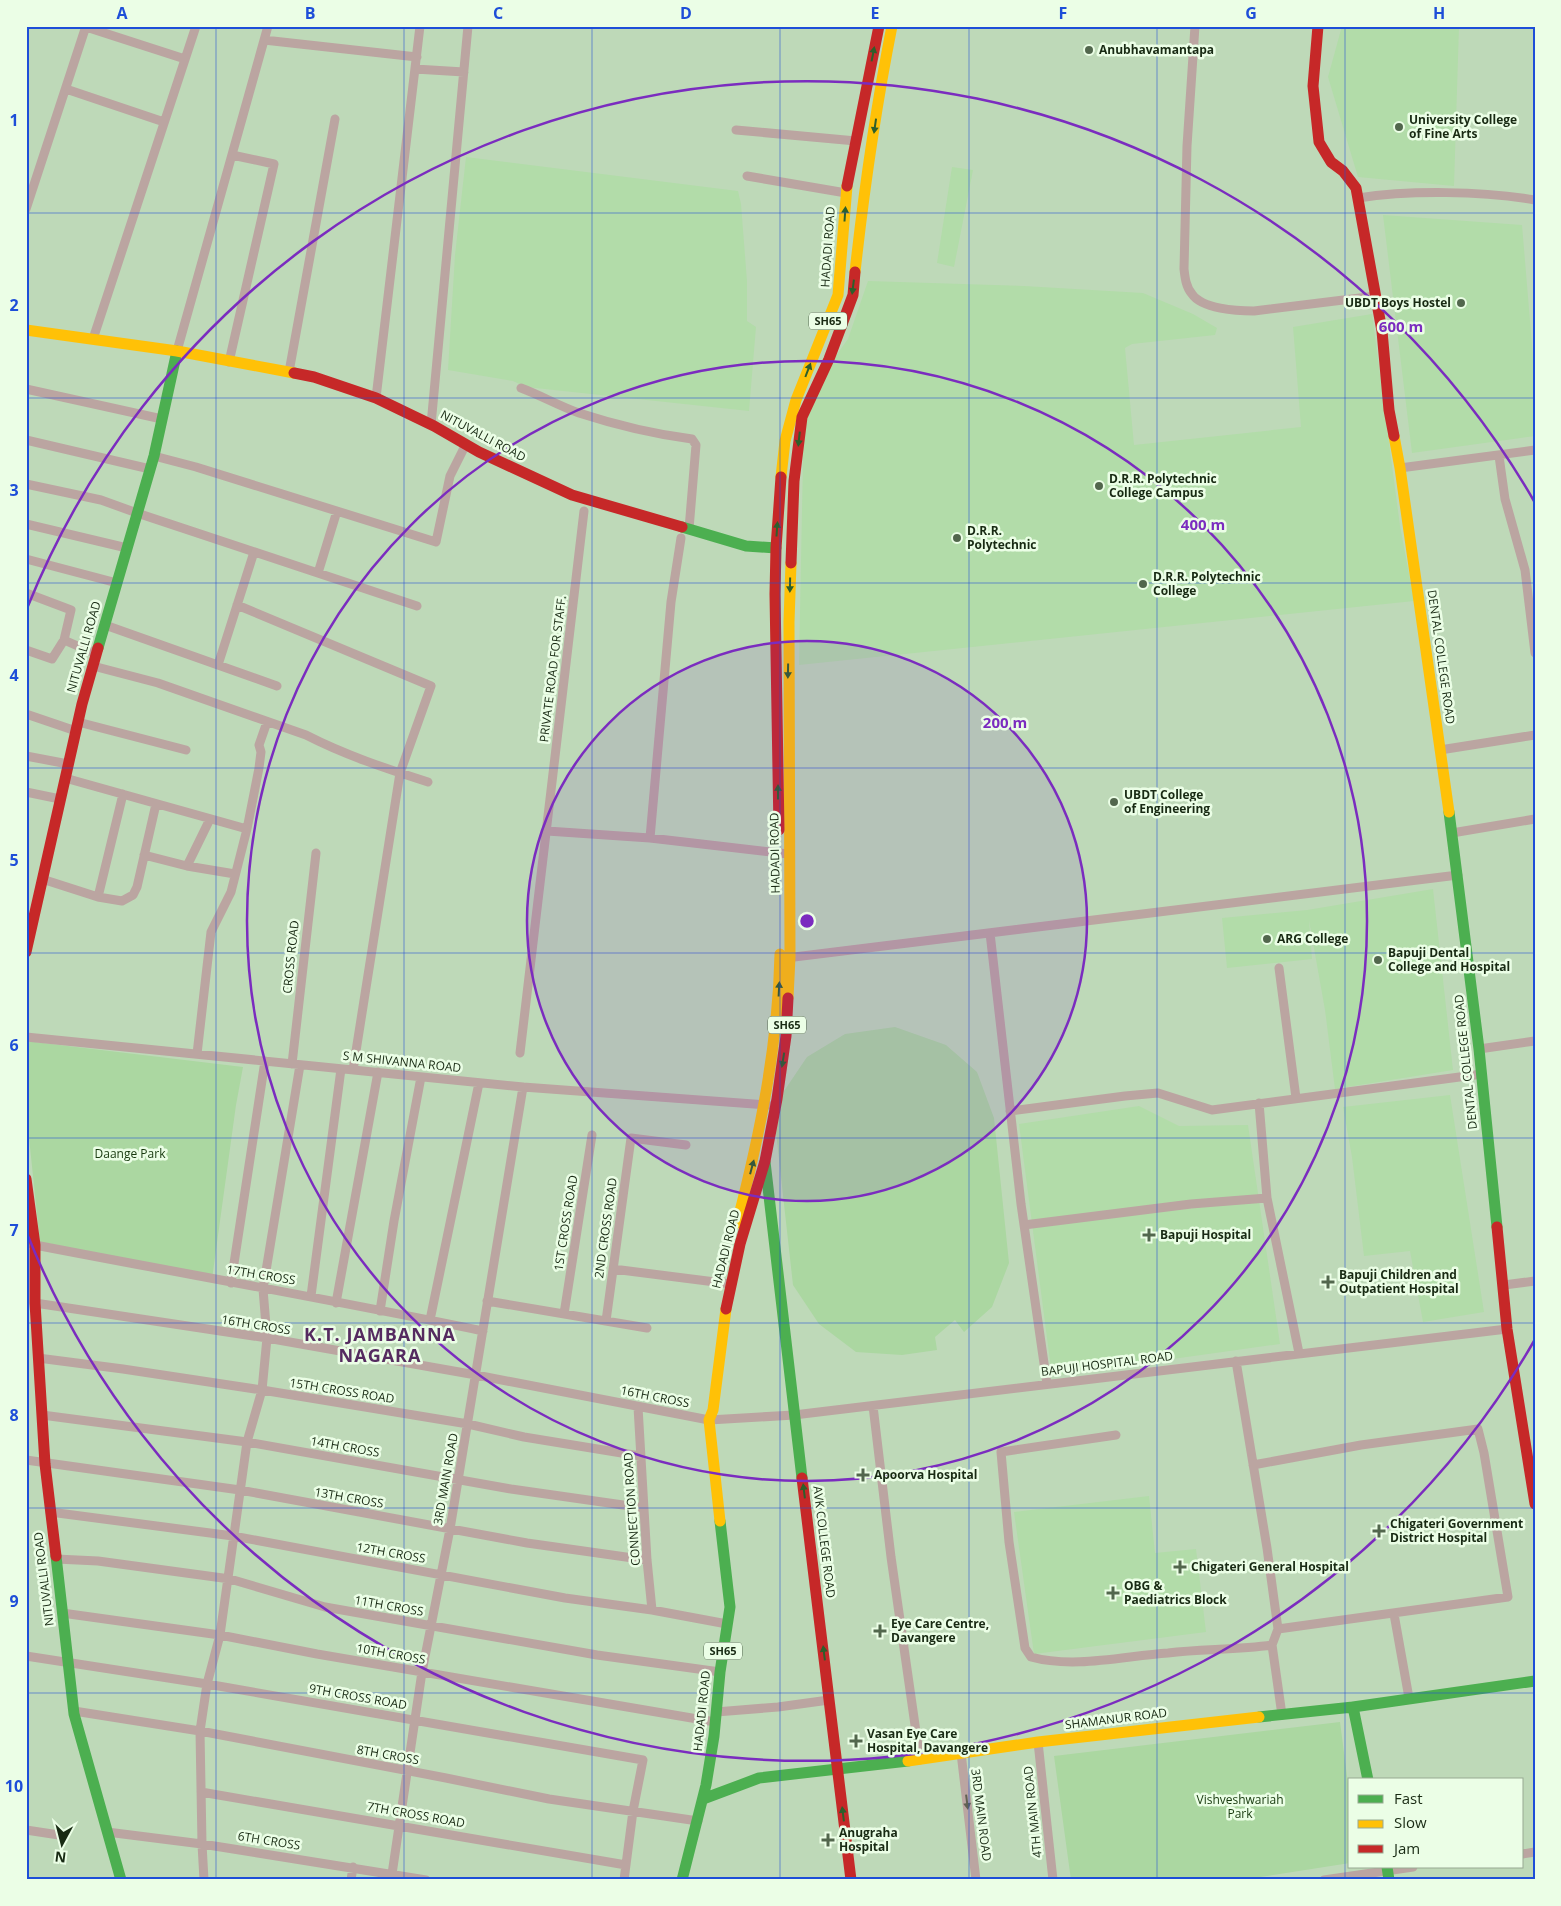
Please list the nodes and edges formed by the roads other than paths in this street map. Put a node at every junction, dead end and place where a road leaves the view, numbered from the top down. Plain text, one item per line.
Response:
1 (196, 26) edge
2 (268, 26) edge
3 (420, 26) edge
4 (468, 26) edge
5 (879, 26) edge
6 (892, 26) edge
7 (1195, 26) edge
8 (1318, 26) edge
9 (86, 27) edge
10 (264, 40) junction
11 (417, 57) junction
12 (185, 59) junction
13 (415, 69) junction
14 (464, 72) junction
15 (66, 89) junction
16 (334, 119) dead end
17 (164, 122) junction
18 (736, 130) dead end
19 (856, 141) junction
20 (232, 155) junction
21 (747, 176) dead end
22 (846, 193) junction
23 (1358, 198) junction
24 (1535, 200) edge
25 (26, 209) edge
26 (1376, 296) junction
27 (26, 330) edge
28 (93, 339) junction
29 (177, 351) junction
30 (229, 362) junction
31 (289, 372) junction
32 (521, 388) dead end
33 (26, 389) edge
34 (376, 398) junction
35 (162, 419) junction
36 (431, 425) junction
37 (26, 440) edge
38 (466, 444) junction
39 (1535, 450) edge
40 (154, 456) junction
41 (1499, 456) junction
42 (1400, 468) junction
43 (150, 469) junction
44 (26, 484) edge
45 (337, 511) junction
46 (584, 511) dead end
47 (137, 514) junction
48 (26, 524) edge
49 (689, 529) junction
50 (681, 538) dead end
51 (127, 548) junction
52 (776, 548) junction
53 (254, 552) junction
54 (26, 559) edge
55 (318, 573) junction
56 (117, 583) junction
57 (26, 594) edge
58 (237, 605) junction
59 (417, 606) dead end
60 (105, 625) junction
61 (64, 640) junction
62 (26, 650) edge
63 (1535, 653) edge
64 (96, 654) junction
65 (218, 665) junction
66 (93, 666) junction
67 (277, 686) dead end
68 (26, 714) edge
69 (267, 722) junction
70 (77, 726) junction
71 (1535, 735) edge
72 (186, 750) dead end
73 (1440, 750) junction
74 (26, 756) edge
75 (68, 764) junction
76 (400, 773) junction
77 (65, 778) junction
78 (428, 782) dead end
79 (26, 792) edge
80 (122, 794) junction
81 (60, 799) junction
82 (156, 804) junction
83 (1535, 818) edge
84 (210, 819) junction
85 (248, 830) junction
86 (547, 831) junction
87 (1452, 833) junction
88 (650, 838) junction
89 (316, 853) dead end
90 (784, 853) junction
91 (144, 855) junction
92 (186, 866) junction
93 (235, 874) junction
94 (1458, 875) junction
95 (42, 880) junction
96 (98, 897) junction
97 (990, 933) junction
98 (26, 952) edge
99 (785, 958) junction
100 (1279, 968) dead end
101 (26, 1037) edge
102 (1535, 1041) edge
103 (1479, 1049) junction
104 (520, 1053) dead end
105 (197, 1054) junction
106 (265, 1061) junction
107 (296, 1064) junction
108 (341, 1069) junction
109 (353, 1070) junction
110 (378, 1072) junction
111 (1482, 1074) junction
112 (422, 1077) junction
113 (479, 1083) junction
114 (523, 1087) junction
115 (1296, 1098) junction
116 (1259, 1103) junction
117 (771, 1105) junction
118 (1010, 1111) junction
119 (592, 1135) dead end
120 (686, 1145) dead end
121 (765, 1161) junction
122 (26, 1179) edge
123 (749, 1196) junction
124 (1267, 1198) junction
125 (770, 1208) junction
126 (1024, 1224) junction
127 (31, 1244) edge
128 (613, 1270) junction
129 (1535, 1281) edge
130 (231, 1283) junction
131 (727, 1283) junction
132 (1504, 1285) junction
133 (263, 1289) junction
134 (310, 1296) junction
135 (487, 1301) junction
136 (35, 1303) junction
137 (336, 1303) junction
138 (380, 1311) junction
139 (564, 1314) junction
140 (430, 1320) junction
141 (606, 1321) junction
142 (647, 1328) dead end
143 (1507, 1329) junction
144 (483, 1331) junction
145 (267, 1338) junction
146 (1299, 1353) junction
147 (38, 1358) junction
148 (1236, 1361) junction
149 (476, 1375) junction
150 (1048, 1384) junction
151 (262, 1390) junction
152 (638, 1406) junction
153 (873, 1406) junction
154 (42, 1415) junction
155 (794, 1415) junction
156 (710, 1420) junction
157 (468, 1424) junction
158 (1116, 1435) dead end
159 (247, 1442) junction
160 (640, 1456) junction
161 (26, 1460) edge
162 (45, 1464) junction
163 (1253, 1465) junction
164 (458, 1479) junction
165 (240, 1490) junction
166 (1535, 1504) edge
167 (644, 1508) junction
168 (50, 1512) junction
169 (450, 1529) junction
170 (233, 1536) junction
171 (56, 1558) junction
172 (647, 1560) junction
173 (442, 1575) junction
174 (228, 1580) junction
175 (652, 1610) junction
176 (62, 1613) junction
177 (1394, 1614) junction
178 (728, 1624) junction
179 (430, 1626) junction
180 (1278, 1629) junction
181 (220, 1635) junction
182 (1272, 1645) junction
183 (26, 1656) edge
184 (68, 1662) junction
185 (422, 1672) junction
186 (720, 1672) junction
187 (1535, 1681) edge
188 (207, 1684) junction
189 (1409, 1698) junction
190 (829, 1700) junction
191 (1353, 1707) junction
192 (74, 1711) junction
193 (1282, 1715) junction
194 (715, 1717) junction
195 (416, 1720) junction
196 (200, 1731) junction
197 (1038, 1742) junction
198 (960, 1754) junction
199 (920, 1760) junction
200 (838, 1770) junction
201 (407, 1771) junction
202 (1368, 1778) edge
203 (201, 1792) junction
204 (703, 1799) junction
205 (633, 1811) junction
206 (698, 1821) junction
207 (399, 1825) junction
208 (26, 1830) edge
209 (107, 1832) junction
210 (58, 1836) dead end
211 (202, 1844) junction
212 (626, 1865) junction
213 (353, 1867) junction
214 (1408, 1868) edge
215 (1388, 1872) edge
216 (392, 1874) junction
217 (410, 1878) edge
218 (120, 1880) edge
219 (204, 1880) edge
220 (351, 1880) edge
221 (426, 1880) edge
222 (624, 1880) edge
223 (682, 1880) edge
224 (851, 1880) edge
225 (976, 1880) edge
226 (1053, 1880) edge
227 (1324, 1880) edge

1 - 12 street
2 - 10 street
3 - 11 street
4 - 14 street
19 -> 5 main road, HADADI ROAD / SH65
6 -> 90 main road, HADADI ROAD / SH65
7 - 26 street
8 - 23 main road, DENTAL COLLEGE ROAD
9 - 12 street
9 - 15 street
10 - 11 street
10 - 20 street
11 - 13 street
12 - 17 street
13 - 14 street
13 - 34 street
14 - 36 street
15 - 17 street
15 - 25 street
16 - 31 street
17 - 28 street
18 - 19 street
19 - 22 main road, HADADI ROAD / SH65
20 - 29 street
20 - 30 street
21 - 22 street
52 -> 22 main road, HADADI ROAD / SH65
23 - 24 street
23 - 26 main road, DENTAL COLLEGE ROAD
26 - 42 main road, DENTAL COLLEGE ROAD
27 - 28 main road, NITUVALLI ROAD
28 - 29 main road, NITUVALLI ROAD
29 - 30 main road, NITUVALLI ROAD
29 - 35 main road, NITUVALLI ROAD
30 - 31 main road, NITUVALLI ROAD
31 - 34 main road, NITUVALLI ROAD
32 - 49 street
33 - 35 street
34 - 36 main road, NITUVALLI ROAD
35 - 40 main road, NITUVALLI ROAD
36 - 38 main road, NITUVALLI ROAD
37 - 43 street
38 - 45 street
38 - 49 main road, NITUVALLI ROAD
39 - 41 street
40 - 43 main road, NITUVALLI ROAD
40 - 45 street
41 - 42 street
41 - 63 street
42 - 73 main road, DENTAL COLLEGE ROAD
43 - 47 main road, NITUVALLI ROAD
44 - 47 street
45 - 55 street
46 - 86 street, PRIVATE ROAD FOR STAFF.
47 - 51 main road, NITUVALLI ROAD
47 - 53 street
48 - 51 street
49 - 52 main road, NITUVALLI ROAD
50 - 88 street
51 - 56 main road, NITUVALLI ROAD
90 -> 52 main road, HADADI ROAD / SH65
53 - 55 street
53 - 58 street
54 - 56 street
55 - 59 street
56 - 60 main road, NITUVALLI ROAD
57 - 61 street
58 - 65 street
58 - 76 street
60 - 64 main road, NITUVALLI ROAD
60 - 65 street
61 - 62 street
61 - 64 street
64 - 66 main road, NITUVALLI ROAD
65 - 67 street
66 - 69 street
66 - 70 main road, NITUVALLI ROAD
68 - 70 street
69 - 76 street
69 - 85 street
70 - 72 street
70 - 75 main road, NITUVALLI ROAD
71 - 73 street
73 - 87 main road, DENTAL COLLEGE ROAD
74 - 75 street
75 - 77 main road, NITUVALLI ROAD
76 - 78 street
76 - 109 street
77 - 80 street
77 - 81 main road, NITUVALLI ROAD
79 - 81 street
80 - 82 street
80 - 96 street
81 - 95 main road, NITUVALLI ROAD
82 - 84 street
82 - 91 street
83 - 87 street
84 - 85 street
84 - 92 street
85 - 93 street
86 - 88 street
86 - 104 street, PRIVATE ROAD FOR STAFF.
87 - 94 main road, DENTAL COLLEGE ROAD
88 - 90 street
89 - 107 street, CROSS ROAD
90 - 99 main road, HADADI ROAD / SH65
91 - 92 street
91 - 96 street
92 - 93 street
93 - 105 street
94 - 97 street
94 - 103 main road, DENTAL COLLEGE ROAD
95 - 96 street
95 - 98 main road, NITUVALLI ROAD
97 - 99 street
97 - 118 street
99 - 117 main road, HADADI ROAD / SH65
100 - 115 street
101 - 105 street, S M SHIVANNA ROAD
102 - 103 street
103 - 111 main road, DENTAL COLLEGE ROAD
105 - 106 street, S M SHIVANNA ROAD
106 - 107 street, S M SHIVANNA ROAD
106 - 130 street
107 - 108 street, S M SHIVANNA ROAD
107 - 133 street, CROSS ROAD
108 - 109 street, S M SHIVANNA ROAD
108 - 134 street
109 - 110 street, S M SHIVANNA ROAD
110 - 112 street, S M SHIVANNA ROAD
110 - 137 street
111 - 115 street
111 - 132 main road, DENTAL COLLEGE ROAD
112 - 113 street, S M SHIVANNA ROAD
112 - 138 street
113 - 114 street, S M SHIVANNA ROAD
113 - 140 street
114 - 117 street, S M SHIVANNA ROAD
114 - 135 street, 3RD MAIN ROAD
115 - 116 street
116 - 118 street
116 - 124 street
117 - 121 main road, HADADI ROAD / SH65
123 -> 117 main road
118 - 126 street
119 - 139 street, 1ST CROSS ROAD
120 - 128 street, 2ND CROSS ROAD
121 - 123 main road, HADADI ROAD / SH65
121 - 125 main road, AVK COLLEGE ROAD
122 - 127 main road, NITUVALLI ROAD
123 - 125 main road
123 - 131 main road, HADADI ROAD / SH65
124 - 126 street
124 - 146 street
125 - 155 main road, AVK COLLEGE ROAD
126 - 150 street
127 - 130 street, 17TH CROSS
127 - 136 main road, NITUVALLI ROAD
128 - 131 street
128 - 141 street, 2ND CROSS ROAD
129 - 132 street
130 - 133 street, 17TH CROSS
131 - 156 main road, HADADI ROAD / SH65
132 - 143 main road, DENTAL COLLEGE ROAD
133 - 134 street, 17TH CROSS
133 - 145 street, CROSS ROAD
134 - 137 street, 17TH CROSS
135 - 139 street
135 - 144 street, 3RD MAIN ROAD
136 - 145 street, 16TH CROSS
136 - 147 main road, NITUVALLI ROAD
137 - 138 street, 17TH CROSS
138 - 140 street, 17TH CROSS
139 - 141 street
140 - 144 street, 17TH CROSS
141 - 142 street
143 - 146 street, BAPUJI HOSPITAL ROAD
143 - 166 main road, DENTAL COLLEGE ROAD
144 - 149 street, 3RD MAIN ROAD
145 - 149 street, 16TH CROSS
145 - 151 street, CROSS ROAD
146 - 148 street, BAPUJI HOSPITAL ROAD
147 - 151 street, 15TH CROSS ROAD
147 - 154 main road, NITUVALLI ROAD
148 - 150 street, BAPUJI HOSPITAL ROAD
148 - 163 street
149 - 152 street, 16TH CROSS
149 - 157 street, 3RD MAIN ROAD
150 - 153 street, BAPUJI HOSPITAL ROAD
151 - 157 street, 15TH CROSS ROAD
151 - 159 street, CROSS ROAD
152 - 156 street, 16TH CROSS
152 - 160 street, CONNECTION ROAD
153 - 155 street, BAPUJI HOSPITAL ROAD
153 - 199 street
154 - 159 street, 14TH CROSS
154 - 162 main road, NITUVALLI ROAD
155 - 156 street, BAPUJI HOSPITAL ROAD
190 -> 155 main road, AVK COLLEGE ROAD
156 - 178 main road, HADADI ROAD / SH65
157 - 160 street, 15TH CROSS ROAD
157 - 164 street, 3RD MAIN ROAD
158 - 182 street
159 - 164 street, 14TH CROSS
159 - 165 street, CROSS ROAD
160 - 167 street, CONNECTION ROAD
161 - 162 street, 13TH CROSS
162 - 165 street, 13TH CROSS
162 - 168 main road, NITUVALLI ROAD
163 - 177 street
163 - 180 street
164 - 167 street, 14TH CROSS
164 - 169 street, 3RD MAIN ROAD
165 - 169 street, 13TH CROSS
165 - 170 street, CROSS ROAD
167 - 172 street, CONNECTION ROAD
168 - 170 street, 12TH CROSS
168 - 171 main road, NITUVALLI ROAD
169 - 172 street, 13TH CROSS
169 - 173 street, 3RD MAIN ROAD
170 - 173 street, 12TH CROSS
170 - 174 street, CROSS ROAD
171 - 174 street, 11TH CROSS
171 - 176 main road, NITUVALLI ROAD
172 - 175 street, CONNECTION ROAD
173 - 175 street, 12TH CROSS
173 - 179 street, 3RD MAIN ROAD
174 - 179 street, 11TH CROSS
174 - 181 street, CROSS ROAD
175 - 178 street, 12TH CROSS
176 - 181 street, 10TH CROSS
176 - 184 main road, NITUVALLI ROAD
177 - 180 street
177 - 189 street
178 - 186 main road, HADADI ROAD / SH65
179 - 185 street, 3RD MAIN ROAD
179 - 186 street, 11TH CROSS
180 - 182 street
181 - 185 street, 10TH CROSS
181 - 188 street, CROSS ROAD
182 - 193 street
183 - 184 street, 9TH CROSS ROAD
184 - 188 street, 9TH CROSS ROAD
184 - 192 main road, NITUVALLI ROAD
185 - 194 street, 10TH CROSS
185 - 195 street, 3RD MAIN ROAD
186 - 194 main road, HADADI ROAD / SH65
187 - 189 main road, SHAMANUR ROAD
188 - 195 street, 9TH CROSS ROAD
188 - 196 street, CROSS ROAD
189 - 191 main road, SHAMANUR ROAD
190 - 194 street, 10TH CROSS
190 - 200 main road, AVK COLLEGE ROAD
191 - 193 main road, SHAMANUR ROAD
191 - 202 main road
192 - 196 street, 8TH CROSS
192 - 209 main road, NITUVALLI ROAD
193 - 197 main road, SHAMANUR ROAD
194 - 204 main road, HADADI ROAD / SH65
195 - 201 street, 3RD MAIN ROAD
195 - 205 street, 9TH CROSS ROAD
196 - 201 street, 8TH CROSS
196 - 203 street, CROSS ROAD
197 - 198 main road, SHAMANUR ROAD
197 - 226 street, 4TH MAIN ROAD
198 - 199 main road, SHAMANUR ROAD
198 -> 225 street, 3RD MAIN ROAD
199 - 200 main road, SHAMANUR ROAD
200 - 204 main road, SHAMANUR ROAD
224 -> 200 main road, AVK COLLEGE ROAD
201 - 205 street, 8TH CROSS
201 - 207 street, 3RD MAIN ROAD
203 - 207 street, 7TH CROSS ROAD
203 - 211 street, CROSS ROAD
204 - 206 main road, HADADI ROAD / SH65
205 - 206 street, 8TH CROSS
205 - 212 street
206 - 223 main road, HADADI ROAD / SH65
207 - 212 street, 7TH CROSS ROAD
207 - 216 street, 3RD MAIN ROAD
208 - 210 street
209 - 211 street, 6TH CROSS
209 - 218 main road, NITUVALLI ROAD
211 - 213 street, 6TH CROSS
211 - 219 street, CROSS ROAD
212 - 222 street
213 - 216 street, 6TH CROSS
213 - 220 street
214 - 215 street
215 - 227 street
216 - 217 street, 6TH CROSS
217 - 221 street, 6TH CROSS

